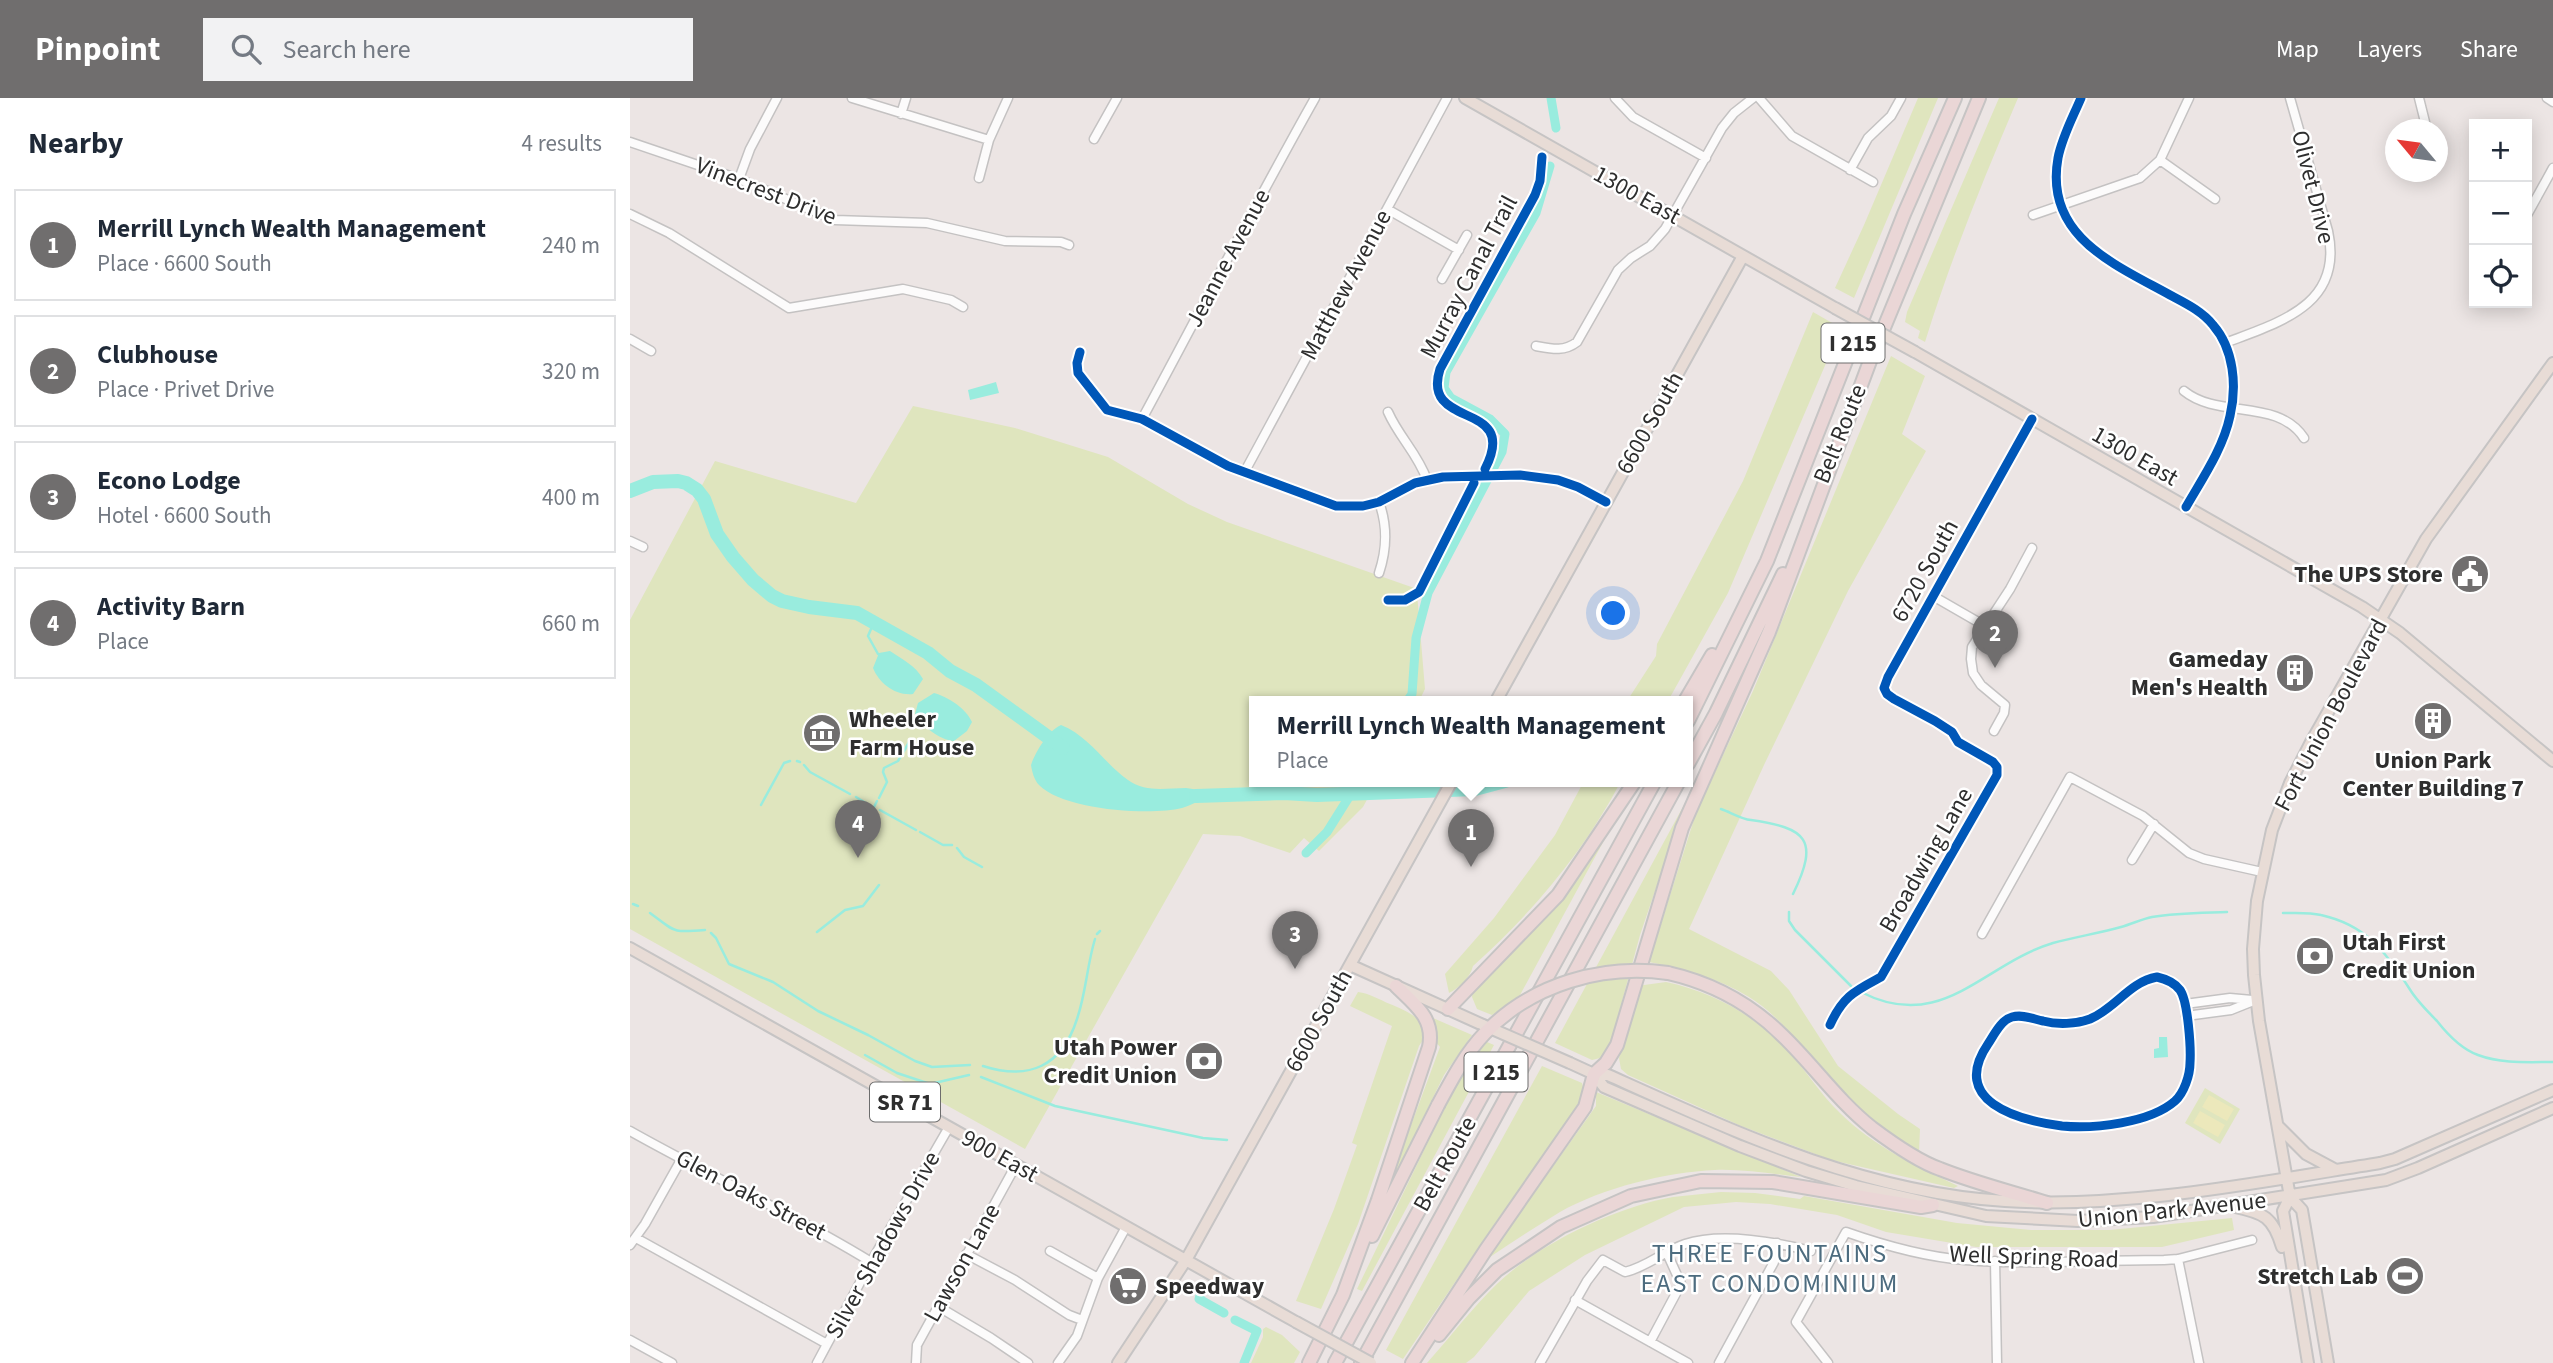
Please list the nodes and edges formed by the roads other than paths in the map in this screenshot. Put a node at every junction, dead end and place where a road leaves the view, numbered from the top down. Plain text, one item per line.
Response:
1 (777, 98) edge
2 (852, 98) edge
3 (906, 98) edge
4 (1008, 98) edge
5 (1117, 98) edge
6 (1315, 98) edge
7 (1447, 98) edge
8 (1465, 98) edge
9 (1615, 98) edge
10 (1753, 98) edge
11 (1759, 98) edge
12 (1901, 98) edge
13 (1955, 98) edge
14 (1979, 98) edge
15 (2081, 98) edge
16 (2189, 98) edge
17 (2290, 98) edge
18 (2419, 98) edge
19 (2547, 98) edge
20 (2553, 102) edge
21 (901, 114) junction
22 (2424, 119) edge
23 (1094, 139) dead end
24 (989, 140) junction
25 (630, 142) edge
26 (1706, 158) junction
27 (2160, 160) junction
28 (2553, 168) edge
29 (1850, 170) junction
30 (979, 178) dead end
31 (739, 179) junction
32 (1873, 182) dead end
33 (2215, 199) dead end
34 (2062, 206) junction
35 (2532, 206) edge
36 (1387, 209) junction
37 (630, 214) edge
38 (2033, 215) dead end
39 (1673, 216) junction
40 (1467, 234) dead end
41 (1069, 245) dead end
42 (1459, 250) junction
43 (1743, 256) junction
44 (1443, 278) dead end
45 (963, 307) dead end
46 (630, 339) edge
47 (2225, 343) junction
48 (1536, 346) dead end
49 (651, 351) dead end
50 (1080, 352) dead end
51 (1873, 353) junction
52 (2553, 363) edge
53 (2184, 391) dead end
54 (2232, 407) junction
55 (1388, 412) dead end
56 (1142, 419) junction
57 (2032, 419) junction
58 (2304, 438) dead end
59 (1244, 473) junction
60 (1427, 480) junction
61 (1379, 502) junction
62 (1606, 502) junction
63 (2186, 508) junction
64 (630, 541) edge
65 (643, 547) dead end
66 (2032, 548) dead end
67 (1379, 573) dead end
68 (1753, 589) junction
69 (1933, 596) junction
70 (2381, 620) junction
71 (1985, 626) junction
72 (1499, 696) edge
73 (1688, 696) edge
74 (1693, 711) edge
75 (1935, 721) joint
76 (1994, 731) dead end
77 (1693, 755) edge
78 (2553, 761) edge
79 (1449, 787) edge
80 (1631, 787) edge
81 (1652, 787) edge
82 (1676, 787) edge
83 (2154, 824) junction
84 (2132, 860) dead end
85 (2262, 872) junction
86 (1982, 934) dead end
87 (630, 948) edge
88 (1350, 965) junction
89 (1396, 986) junction
90 (2256, 1000) junction
91 (2185, 1004) junction
92 (1448, 1009) junction
93 (2186, 1016) junction
94 (1830, 1025) dead end
95 (1594, 1074) junction
96 (2553, 1090) edge
97 (2553, 1108) edge
98 (2278, 1125) junction
99 (949, 1127) junction
100 (630, 1131) edge
101 (681, 1160) junction
102 (1016, 1165) junction
103 (2336, 1170) junction
104 (2287, 1177) junction
105 (2290, 1197) junction
106 (2047, 1203) junction
107 (1933, 1205) junction
108 (2229, 1205) junction
109 (1126, 1227) junction
110 (2252, 1240) dead end
111 (633, 1241) edge
112 (1777, 1243) junction
113 (1049, 1251) dead end
114 (1811, 1251) dead end
115 (1667, 1253) junction
116 (966, 1254) junction
117 (2178, 1259) junction
118 (1186, 1261) junction
119 (1996, 1261) junction
120 (871, 1262) junction
121 (2291, 1266) junction
122 (1098, 1278) junction
123 (1343, 1295) junction
124 (1575, 1300) junction
125 (939, 1307) junction
126 (1082, 1320) junction
127 (630, 1340) edge
128 (1650, 1342) junction
129 (827, 1344) junction
130 (672, 1363) edge
131 (817, 1363) edge
132 (916, 1363) edge
133 (1028, 1363) edge
134 (1058, 1363) edge
135 (1118, 1363) edge
136 (1309, 1363) edge
137 (1335, 1363) edge
138 (1361, 1363) edge
139 (1371, 1363) edge
140 (1415, 1363) edge
141 (1540, 1363) edge
142 (1688, 1363) edge
143 (1719, 1363) edge
144 (1828, 1363) edge
145 (1997, 1363) edge
146 (2199, 1363) edge
147 (2308, 1363) edge
148 (2328, 1363) edge

1 - 31 street
2 - 21 street
3 - 21 street
4 - 24 street
5 - 23 street
6 - 56 street, Jeanne Avenue
7 - 36 street, Matthew Avenue
8 - 39 main road, 1300 East
9 - 26 street
10 - 26 street
11 - 29 street
12 - 29 street
13 - 68 highway, Belt Route / I 215
14 - 51 highway, Belt Route / I 215
15 - 34 street
16 - 27 street
17 - 47 street, Olivet Drive
18 - 22 street
19 - 20 street
21 - 24 street
24 - 30 street
25 - 31 street, Vinecrest Drive
26 - 39 street
27 - 33 street
27 - 34 street
28 - 35 street
29 - 32 street
31 - 41 street, Vinecrest Drive
34 - 38 street
34 - 47 street
36 - 42 street
36 - 59 street, Matthew Avenue
37 - 45 street
39 - 43 main road, 1300 East
39 - 48 street
40 - 42 street
42 - 44 street
43 - 57 main road, 1300 East, bridge
43 - 62 main road, 6600 South
46 - 49 street
47 - 54 street
50 - 56 street
51 - 77 highway, Belt Route / I 215
51 - 95 highway
52 - 70 main road, Fort Union Boulevard
53 - 54 street
54 - 58 street
54 - 63 street
55 - 60 street
56 - 59 street
57 - 63 main road, 1300 East
57 - 69 street, 6720 South
59 - 61 street
60 - 61 street
60 - 62 street
61 - 67 street
62 - 72 main road, 6600 South
63 - 70 main road, 1300 East
64 - 65 street
66 - 71 street
68 - 73 highway
68 - 74 highway, Belt Route / I 215
69 - 71 street
69 - 75 street, 6720 South
70 - 78 main road, 1300 East
70 - 85 main road, Fort Union Boulevard
71 - 76 street
75 - 94 street, Broadwing Lane
79 - 88 main road, 6600 South
80 - 92 highway
81 - 137 highway, Belt Route / I 215
82 - 138 highway, Belt Route / I 215
83 - 84 street
83 - 85 street
83 - 86 street
85 - 90 main road, Fort Union Boulevard
87 - 99 main road, 900 East / SR 71
88 - 89 main road, Union Park Avenue
88 - 118 main road, 6600 South
89 - 92 main road, Union Park Avenue
89 - 123 highway
90 - 91 street
90 - 93 street
90 - 98 main road, Fort Union Boulevard
91 - 93 street
91 - 93 street
92 - 95 main road, Union Park Avenue, bridge
95 - 106 main road, Union Park Avenue
95 - 107 main road, Union Park Avenue
95 - 140 highway
96 - 103 main road, Union Park Avenue
97 - 105 main road, Union Park Avenue
98 - 103 main road
98 - 104 main road, Fort Union Boulevard
99 - 102 main road, 900 East / SR 71
99 - 120 street, Silver Shadows Drive
100 - 101 street, Glen Oaks Street
101 - 111 street
101 - 120 street, Glen Oaks Street
102 - 109 main road, 900 East / SR 71
102 - 116 street, Lawson Lane
103 - 104 main road, Union Park Avenue
104 - 105 main road, Fort Union Boulevard
104 - 106 main road, Union Park Avenue
105 - 108 main road, Union Park Avenue
105 - 121 main road, Fort Union Boulevard
105 - 148 main road, Fort Union Boulevard
106 - 123 highway, bridge
107 - 108 main road, Union Park Avenue
107 - 140 highway
108 - 121 main road
109 - 118 main road, 900 East / SR 71
109 - 122 street
110 - 117 street, Well Spring Road
111 - 129 street
112 - 114 street
112 - 115 street
112 - 143 street
113 - 122 street
115 - 124 street
115 - 128 street
116 - 125 street, Lawson Lane
116 - 126 street
117 - 119 street, Well Spring Road
117 - 146 street
118 - 135 main road, 6600 South
118 - 139 main road, 900 East / SR 71, bridge
119 - 144 street, Well Spring Road
119 - 145 street
120 - 129 street, Silver Shadows Drive
121 - 147 main road, Fort Union Boulevard
122 - 126 street
123 - 136 highway
124 - 128 street
124 - 141 street
125 - 132 street, Lawson Lane
125 - 133 street
126 - 134 street
127 - 130 street
128 - 142 street
129 - 131 street, Silver Shadows Drive

